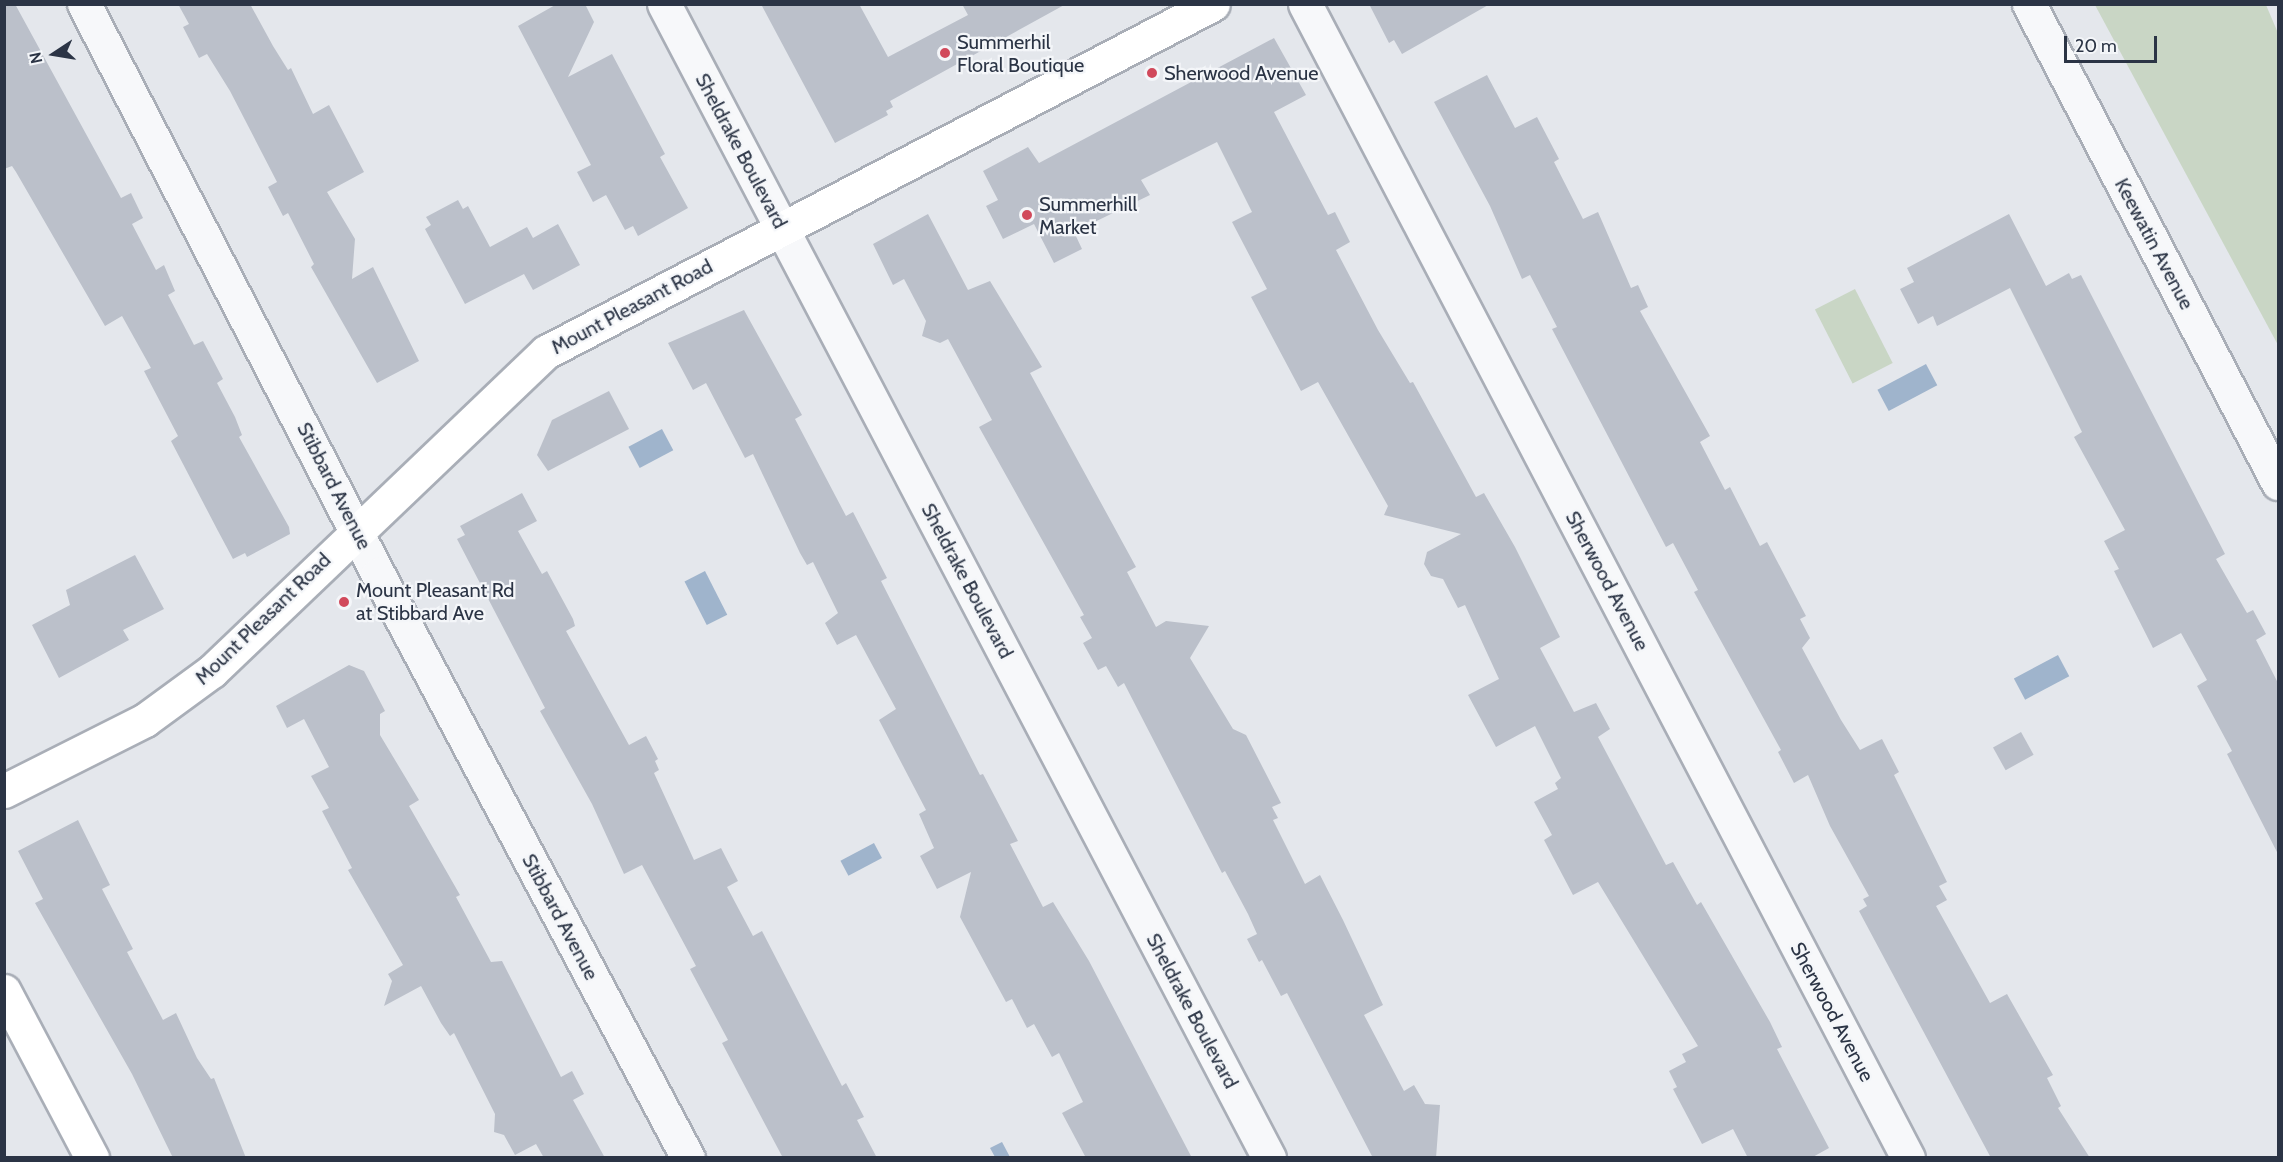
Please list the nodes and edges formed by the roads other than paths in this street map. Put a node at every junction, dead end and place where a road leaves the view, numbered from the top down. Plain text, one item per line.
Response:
1 (84, 4) edge
2 (664, 4) edge
3 (1213, 4) edge
4 (1305, 4) edge
5 (2029, 4) edge
6 (782, 228) junction
7 (2278, 483) edge
8 (356, 531) junction
9 (4, 791) edge
10 (4, 991) edge
11 (92, 1158) edge
12 (688, 1158) edge
13 (1269, 1158) edge
14 (1908, 1158) edge

1 - 8 street, Stibbard Avenue
2 - 6 street, Sheldrake Boulevard
3 - 6 main road, Mount Pleasant Road
4 - 14 street, Sherwood Avenue
5 - 7 street, Keewatin Avenue
6 - 8 main road, Mount Pleasant Road
6 - 13 street, Sheldrake Boulevard
8 - 9 main road, Mount Pleasant Road
8 - 12 street, Stibbard Avenue
10 - 11 main road

